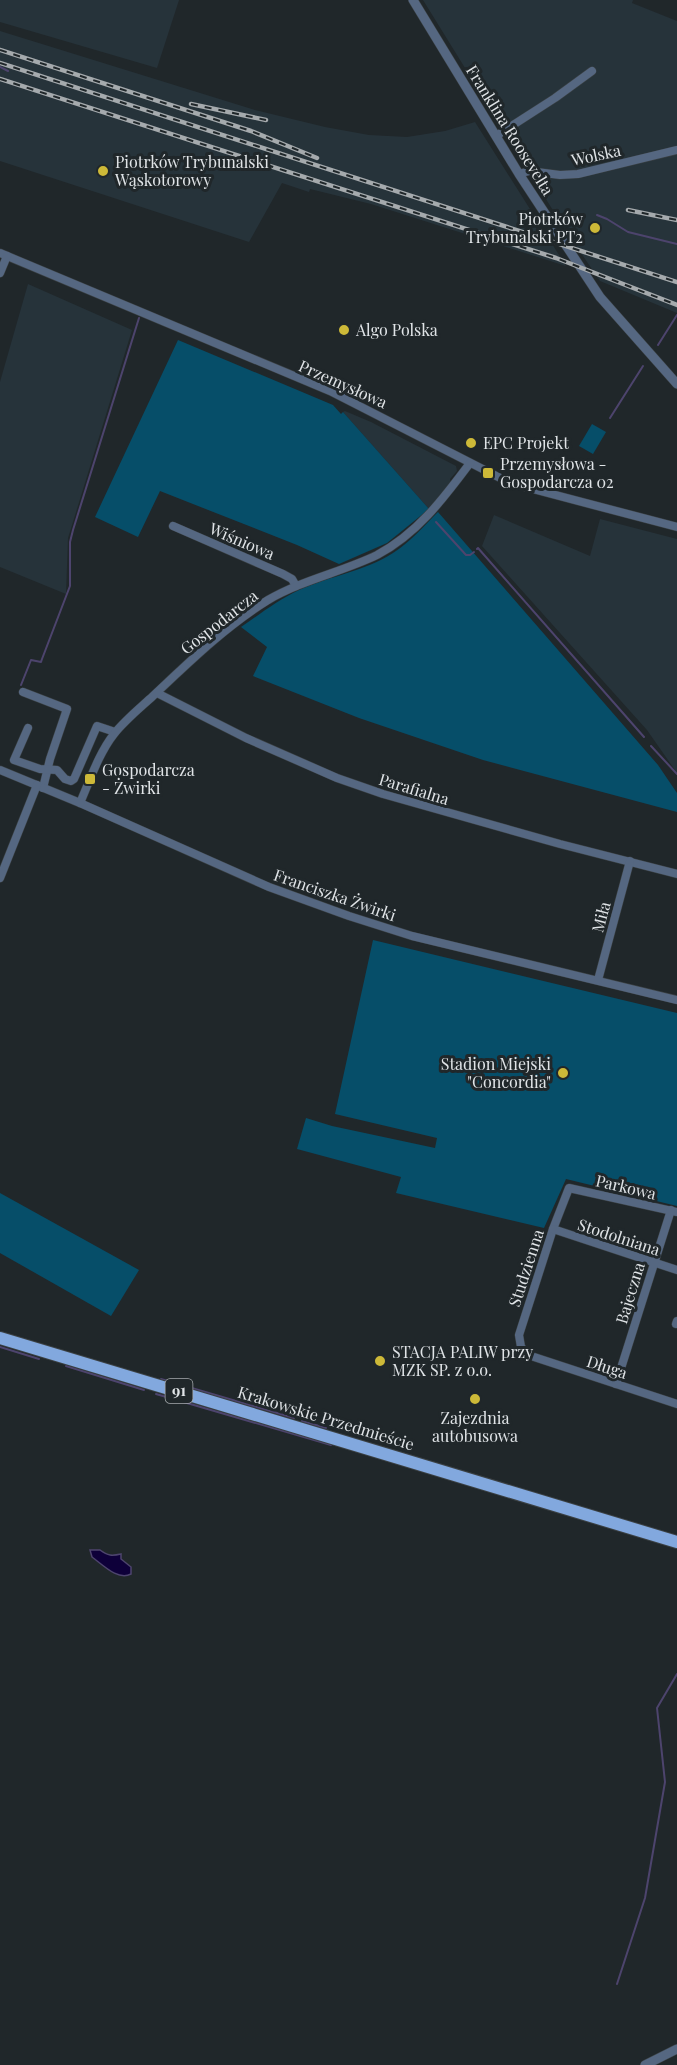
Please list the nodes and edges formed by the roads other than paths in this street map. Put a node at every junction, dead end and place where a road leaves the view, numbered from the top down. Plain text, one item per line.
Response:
1 (413, 0) edge
2 (592, 70) dead end
3 (496, 136) junction
4 (677, 150) edge
5 (519, 174) junction
6 (3, 254) edge
7 (0, 273) edge
8 (677, 384) edge
9 (470, 463) junction
10 (172, 526) dead end
11 (677, 527) edge
12 (296, 586) junction
13 (23, 692) dead end
14 (157, 693) junction
15 (28, 728) dead end
16 (115, 732) junction
17 (48, 769) junction
18 (0, 770) edge
19 (40, 787) junction
20 (80, 803) junction
21 (630, 861) junction
22 (677, 874) edge
23 (0, 878) edge
24 (598, 980) junction
25 (677, 1000) edge
26 (569, 1188) joint
27 (674, 1211) edge
28 (553, 1230) junction
29 (654, 1262) junction
30 (677, 1270) edge
31 (0, 1338) edge
32 (528, 1355) joint
33 (616, 1384) junction
34 (677, 1404) edge
35 (677, 1542) edge
36 (677, 2049) edge
37 (645, 2065) edge

1 - 3 street, Franklina Roosevelta
2 - 3 street
3 - 5 street, Franklina Roosevelta
4 - 5 street, Wolska
5 - 8 street, Franklina Roosevelta
6 - 7 street
6 - 9 street, Przemysłowa
9 - 11 street, Przemysłowa
9 - 12 street, Gospodarcza
10 - 12 street, Wiśniowa
12 - 14 street, Gospodarcza
13 - 17 street
14 - 16 street, Gospodarcza
14 - 21 street, Parafialna
15 - 17 street
16 - 17 street
16 - 20 street, Gospodarcza
17 - 19 street
18 - 19 street, Franciszka Żwirki
19 - 20 street, Franciszka Żwirki
19 - 23 street
20 - 24 street, Franciszka Żwirki
21 - 22 street, Parafialna
21 - 24 street, Miła
24 - 25 street, Franciszka Żwirki
26 - 27 street, Parkowa
26 - 28 street, Studzienna
27 - 29 street, Bajeczna
28 - 29 street, Stodolniana
28 - 32 street, Studzienna
29 - 30 street, Stodolniana
29 - 33 street, Bajeczna
31 - 35 main road, Krakowskie Przedmieście / 91
32 - 33 street, Długa
33 - 34 street, Długa
36 - 37 street

